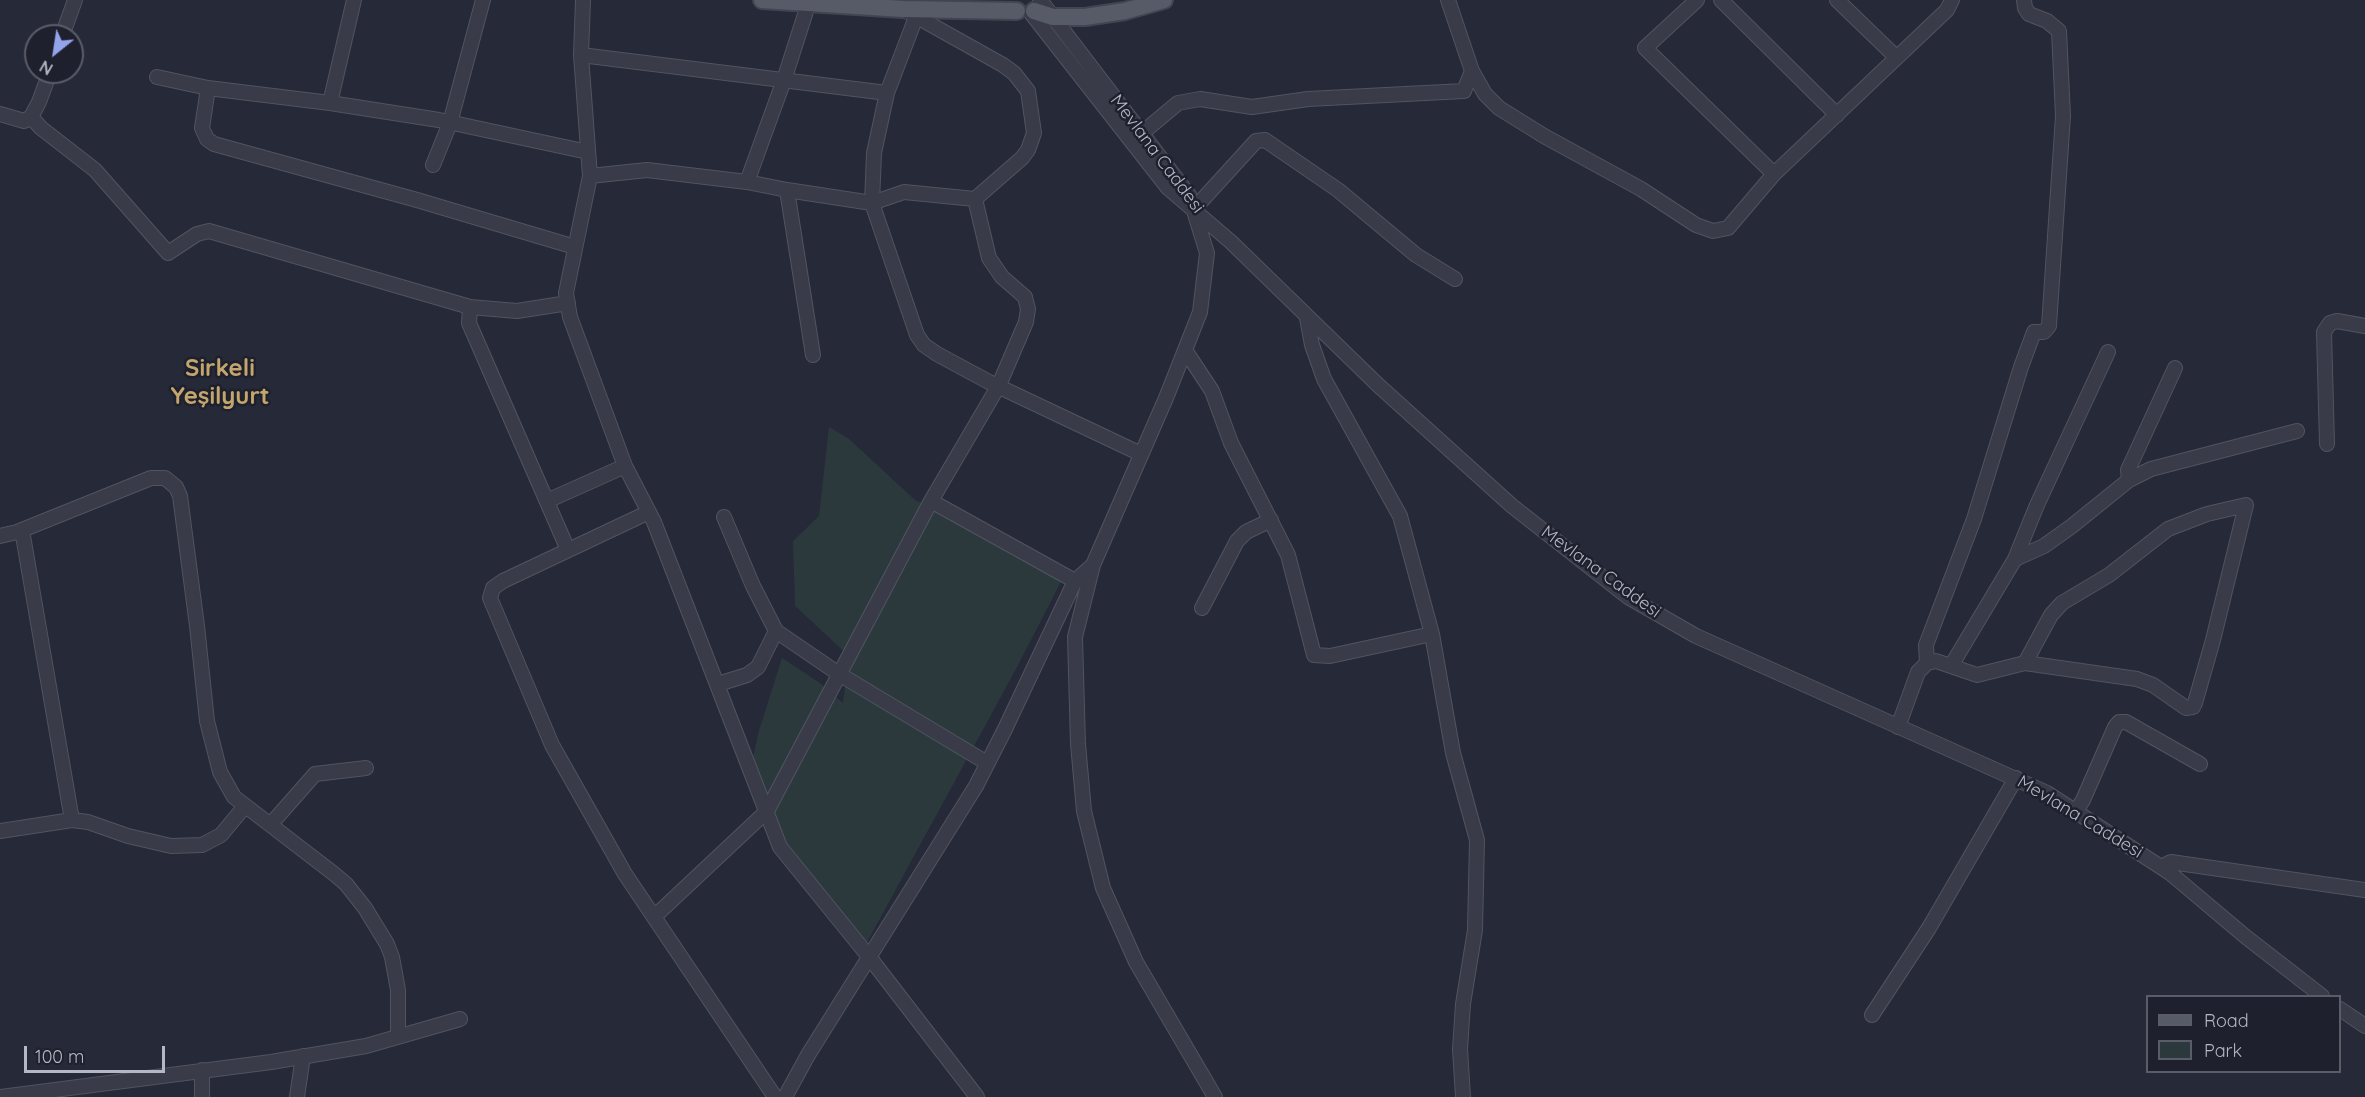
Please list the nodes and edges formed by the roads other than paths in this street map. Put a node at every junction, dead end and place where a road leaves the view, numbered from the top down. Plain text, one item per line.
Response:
1 (75, 0) edge
2 (354, 0) edge
3 (483, 0) edge
4 (583, 0) edge
5 (762, 0) edge
6 (1164, 0) edge
7 (1448, 0) edge
8 (1697, 0) edge
9 (1720, 0) edge
10 (1837, 0) edge
11 (1952, 0) edge
12 (2024, 0) edge
13 (809, 2) junction
14 (1029, 6) edge
15 (909, 13) junction
16 (1053, 17) junction
17 (66, 24) edge
18 (581, 55) junction
19 (1896, 57) junction
20 (1472, 71) junction
21 (158, 77) dead end
22 (784, 80) junction
23 (46, 84) edge
24 (208, 88) junction
25 (886, 93) junction
26 (330, 103) junction
27 (0, 114) edge
28 (1836, 115) junction
29 (31, 117) junction
30 (450, 123) junction
31 (1138, 137) junction
32 (588, 152) junction
33 (433, 165) dead end
34 (1774, 174) junction
35 (590, 176) junction
36 (747, 182) junction
37 (787, 190) junction
38 (975, 199) junction
39 (872, 203) junction
40 (1194, 208) junction
41 (575, 247) junction
42 (1455, 279) dead end
43 (568, 303) junction
44 (470, 307) junction
45 (1307, 318) junction
46 (2365, 326) edge
47 (1185, 350) junction
48 (2108, 352) dead end
49 (813, 355) dead end
50 (2175, 368) dead end
51 (999, 385) junction
52 (2297, 431) dead end
53 (2327, 444) dead end
54 (1141, 454) junction
55 (625, 466) junction
56 (2128, 480) junction
57 (547, 501) junction
58 (931, 501) junction
59 (649, 512) junction
60 (724, 517) dead end
61 (1271, 520) junction
62 (22, 530) junction
63 (0, 536) edge
64 (567, 550) junction
65 (2014, 559) junction
66 (1093, 565) junction
67 (1075, 581) junction
68 (1202, 608) dead end
69 (776, 631) junction
70 (1432, 634) junction
71 (1927, 663) junction
72 (2025, 663) junction
73 (1951, 666) junction
74 (839, 674) junction
75 (718, 684) junction
76 (1898, 727) junction
77 (987, 763) junction
78 (2200, 764) dead end
79 (366, 768) dead end
80 (2016, 778) junction
81 (244, 806) junction
82 (767, 811) junction
83 (2076, 811) junction
84 (72, 820) junction
85 (271, 824) junction
86 (0, 831) edge
87 (2161, 867) junction
88 (2365, 890) edge
89 (654, 917) junction
90 (870, 958) junction
91 (2321, 995) edge
92 (2341, 1011) edge
93 (1872, 1015) dead end
94 (460, 1018) dead end
95 (2365, 1026) edge
96 (399, 1036) junction
97 (303, 1056) junction
98 (202, 1070) junction
99 (111, 1090) edge
100 (0, 1097) edge
101 (202, 1097) edge
102 (297, 1097) edge
103 (775, 1097) edge
104 (785, 1097) edge
105 (977, 1097) edge
106 (1215, 1097) edge
107 (1463, 1097) edge

1 - 17 street
2 - 26 street
3 - 30 street
4 - 18 street
5 - 13 main road
6 - 16 main road
7 - 20 street
8 - 34 street
9 - 28 street
10 - 19 street
11 - 19 street
12 - 71 street
13 - 15 main road
13 - 22 street
14 - 15 main road
14 - 16 main road
14 - 31 street
15 - 25 street
15 - 38 street
16 - 31 street, Mevlana Caddesi
18 - 22 street
18 - 32 street
19 - 28 street
20 - 31 street
20 - 34 street
21 - 24 street
22 - 25 street
22 - 36 street
23 - 29 street
24 - 26 street
24 - 41 street
25 - 39 street
26 - 30 street
27 - 29 street
28 - 34 street
29 - 44 street
30 - 32 street
30 - 33 street
31 - 40 street, Mevlana Caddesi
32 - 35 street
35 - 36 street
35 - 41 street
36 - 37 street
37 - 39 street
37 - 49 street
38 - 39 street
38 - 51 street
39 - 51 street
40 - 42 street
40 - 45 street, Mevlana Caddesi
40 - 47 street
41 - 43 street
43 - 44 street
43 - 55 street
44 - 57 street
45 - 70 street
45 - 76 street, Mevlana Caddesi
46 - 53 street
47 - 54 street
47 - 61 street
48 - 65 street
50 - 56 street
51 - 54 street
51 - 58 street
52 - 56 street
54 - 66 street
55 - 57 street
55 - 59 street
56 - 65 street
57 - 64 street
58 - 67 street
58 - 74 street
59 - 64 street
59 - 75 street
60 - 69 street
61 - 68 street
61 - 70 street
62 - 63 street
62 - 81 street
62 - 84 street
64 - 89 street
65 - 73 street
66 - 67 street
66 - 106 street
67 - 77 street
69 - 74 street
69 - 75 street
70 - 107 street
71 - 73 street
71 - 76 street
72 - 72 street
72 - 73 street
74 - 77 street
74 - 82 street
75 - 82 street
76 - 80 street, Mevlana Caddesi
77 - 90 street
78 - 83 street
79 - 85 street
80 - 83 street, Mevlana Caddesi
80 - 93 street
81 - 84 street
81 - 85 street
82 - 89 street
82 - 90 street
83 - 87 street, Mevlana Caddesi
84 - 86 street
85 - 96 street
87 - 88 street
87 - 91 street, Mevlana Caddesi
89 - 103 street
90 - 104 street
90 - 105 street
92 - 95 street
94 - 96 street
96 - 97 street
97 - 98 street
97 - 102 street
98 - 99 street
98 - 101 street
99 - 100 street

